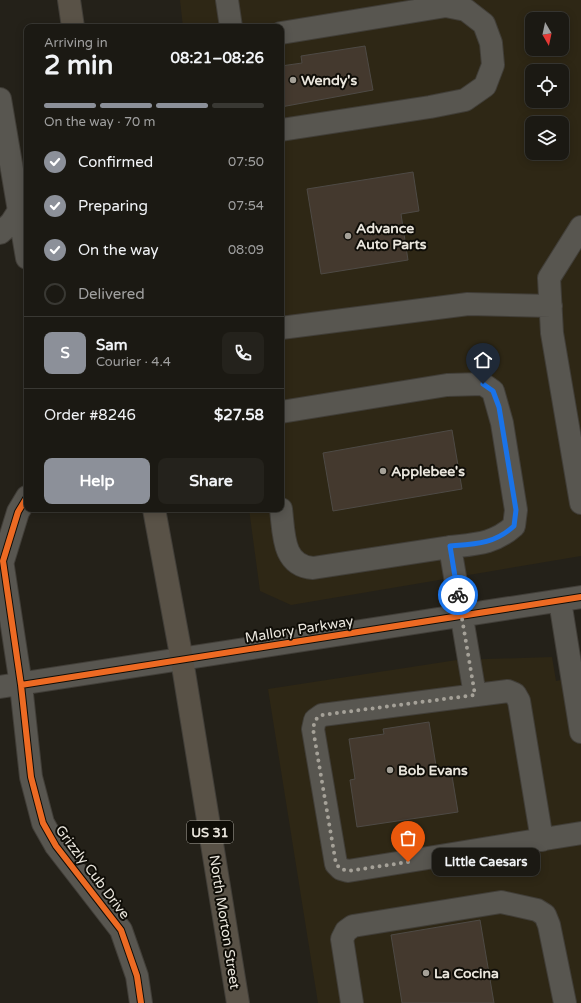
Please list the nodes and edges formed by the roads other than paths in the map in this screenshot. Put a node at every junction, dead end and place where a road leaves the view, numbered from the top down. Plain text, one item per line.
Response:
1 (69, 0) edge
2 (227, 0) edge
3 (73, 24) edge
4 (231, 24) edge
5 (284, 33) edge
6 (0, 99) edge
7 (284, 130) edge
8 (20, 209) junction
9 (581, 227) edge
10 (0, 233) edge
11 (24, 237) edge
12 (551, 306) junction
13 (284, 328) edge
14 (284, 412) edge
15 (24, 501) edge
16 (581, 503) edge
17 (155, 512) edge
18 (280, 512) edge
19 (450, 546) junction
20 (2, 554) edge
21 (570, 599) edge
22 (461, 615) junction
23 (182, 660) junction
24 (10, 686) edge
25 (475, 695) junction
26 (580, 718) edge
27 (581, 833) edge
28 (542, 840) junction
29 (570, 994) edge
30 (141, 1003) edge
31 (238, 1003) edge
32 (352, 1003) edge

1 - 3 main road
2 - 4 street
5 - 7 street
6 - 8 street
8 - 10 street
8 - 11 street
9 - 12 street
12 - 13 street
12 - 16 street
14 - 19 street
15 - 20 street, Grizzly Cub Drive
17 - 23 main road, North Morton Street / US 31
18 - 19 street
19 - 22 street
20 - 24 street, Grizzly Cub Drive
21 - 22 street, Mallory Parkway
21 - 26 street
22 - 23 street, Mallory Parkway
22 - 25 street
23 - 24 street, Mallory Parkway
23 - 31 main road, North Morton Street / US 31
24 - 30 street, Grizzly Cub Drive
25 - 28 street
25 - 28 street
27 - 28 street
29 - 32 street

